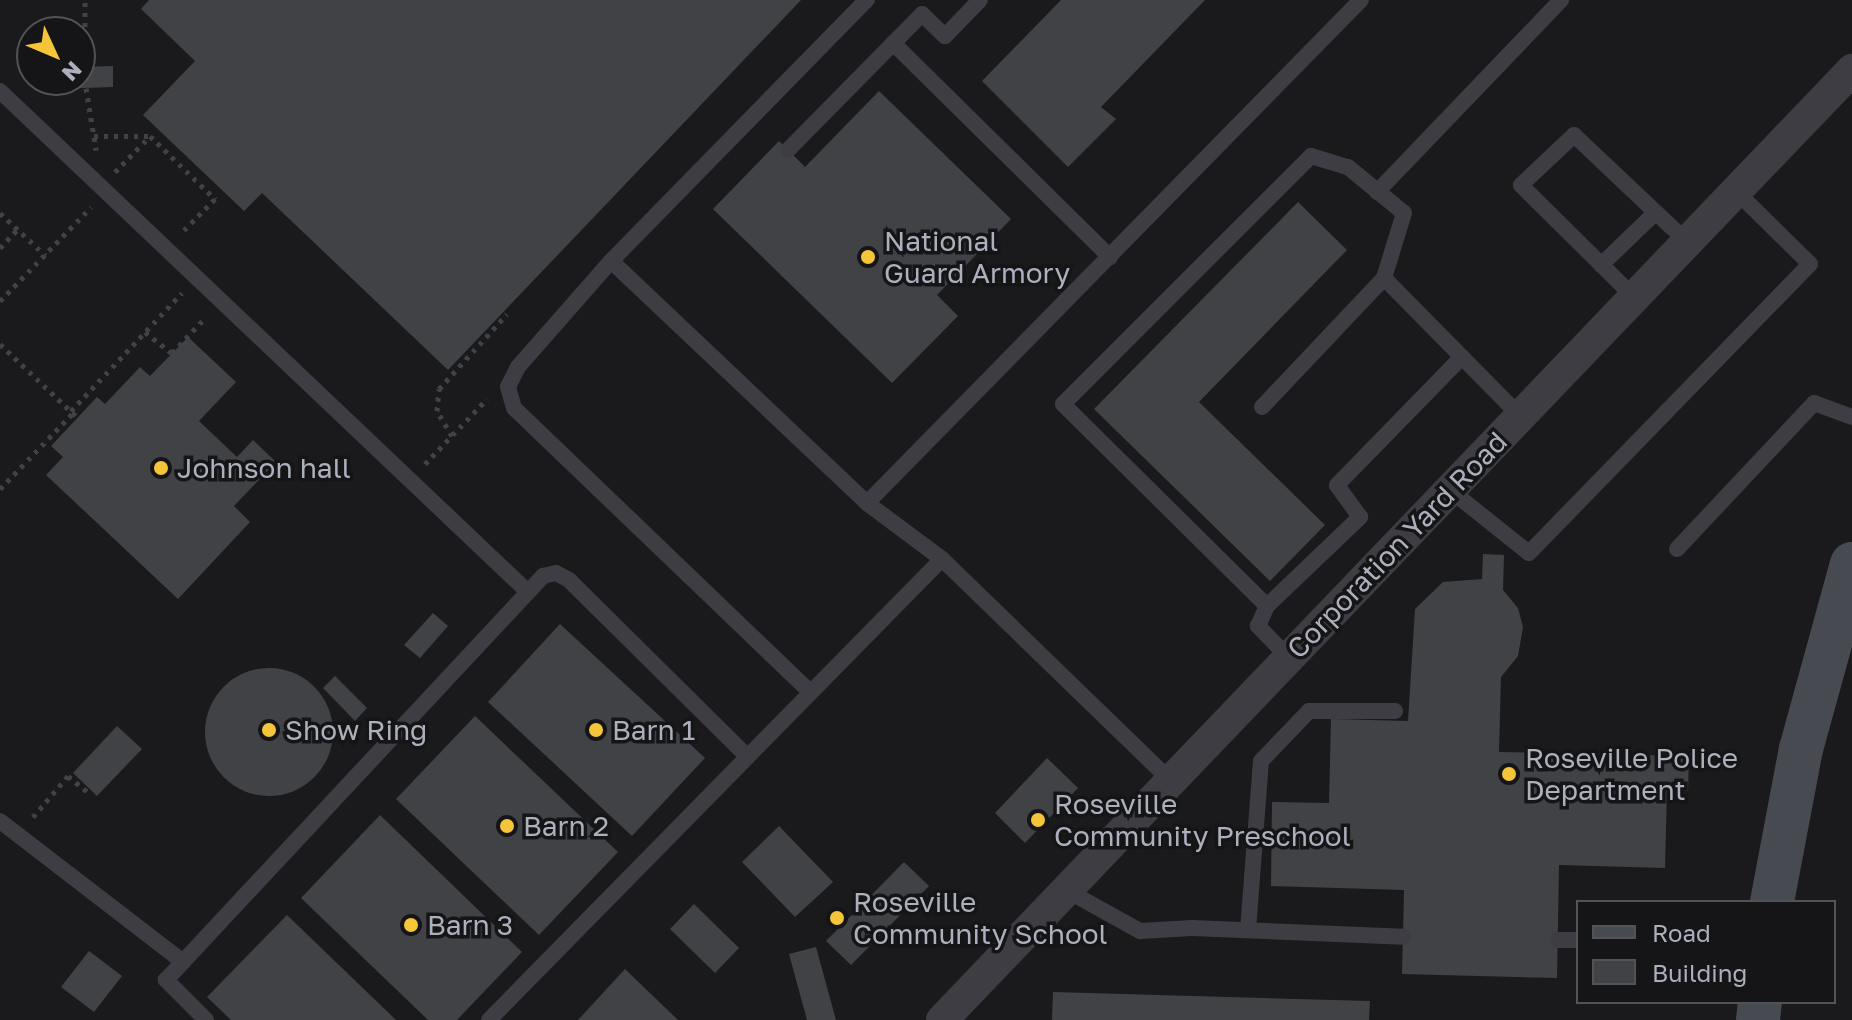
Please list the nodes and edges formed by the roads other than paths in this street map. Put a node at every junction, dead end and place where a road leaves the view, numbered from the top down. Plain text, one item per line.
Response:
1 (867, 0) edge
2 (980, 0) edge
3 (1361, 0) edge
4 (1561, 0) edge
5 (893, 43) junction
6 (1852, 70) edge
7 (0, 91) edge
8 (788, 150) dead end
9 (1736, 191) junction
10 (1377, 192) junction
11 (1655, 213) junction
12 (1687, 242) junction
13 (1110, 257) junction
14 (611, 261) junction
15 (1601, 265) junction
16 (1384, 278) junction
17 (1634, 297) junction
18 (1462, 357) junction
19 (1262, 407) dead end
20 (1520, 416) junction
21 (1852, 417) edge
22 (1450, 490) junction
23 (867, 503) junction
24 (1677, 549) dead end
25 (942, 559) junction
26 (1852, 564) edge
27 (528, 592) junction
28 (1267, 606) junction
29 (1289, 658) junction
30 (810, 692) junction
31 (1395, 711) dead end
32 (747, 756) junction
33 (1171, 781) junction
34 (0, 821) edge
35 (1066, 890) junction
36 (1772, 900) edge
37 (1248, 930) junction
38 (1403, 937) dead end
39 (1558, 940) dead end
40 (1576, 940) edge
41 (183, 962) junction
42 (206, 1020) edge
43 (489, 1020) edge
44 (942, 1020) edge

1 - 14 lane
2 - 5 lane
3 - 13 lane
4 - 10 lane
5 - 8 lane
5 - 13 lane
6 - 9 street, Corporation Yard Road
7 - 27 lane
9 - 12 street, Corporation Yard Road
9 - 22 lane
10 - 16 lane
10 - 28 lane
11 - 12 lane
11 - 15 lane
11 - 15 lane
12 - 17 street, Corporation Yard Road
13 - 23 lane
14 - 23 lane
14 - 30 lane
15 - 17 lane
16 - 18 lane
16 - 19 lane
17 - 20 street, Corporation Yard Road
18 - 20 lane
18 - 28 lane
20 - 22 street, Corporation Yard Road
21 - 24 lane
22 - 29 street, Corporation Yard Road
23 - 25 lane
25 - 30 lane
25 - 33 lane
26 - 36 main road
27 - 32 lane
27 - 41 lane
28 - 29 lane
29 - 33 street, Corporation Yard Road
30 - 32 lane
31 - 37 lane
32 - 43 lane
33 - 35 street, Corporation Yard Road
34 - 41 lane
35 - 37 lane
35 - 44 street, Corporation Yard Road
37 - 38 lane
39 - 40 lane
41 - 42 lane

